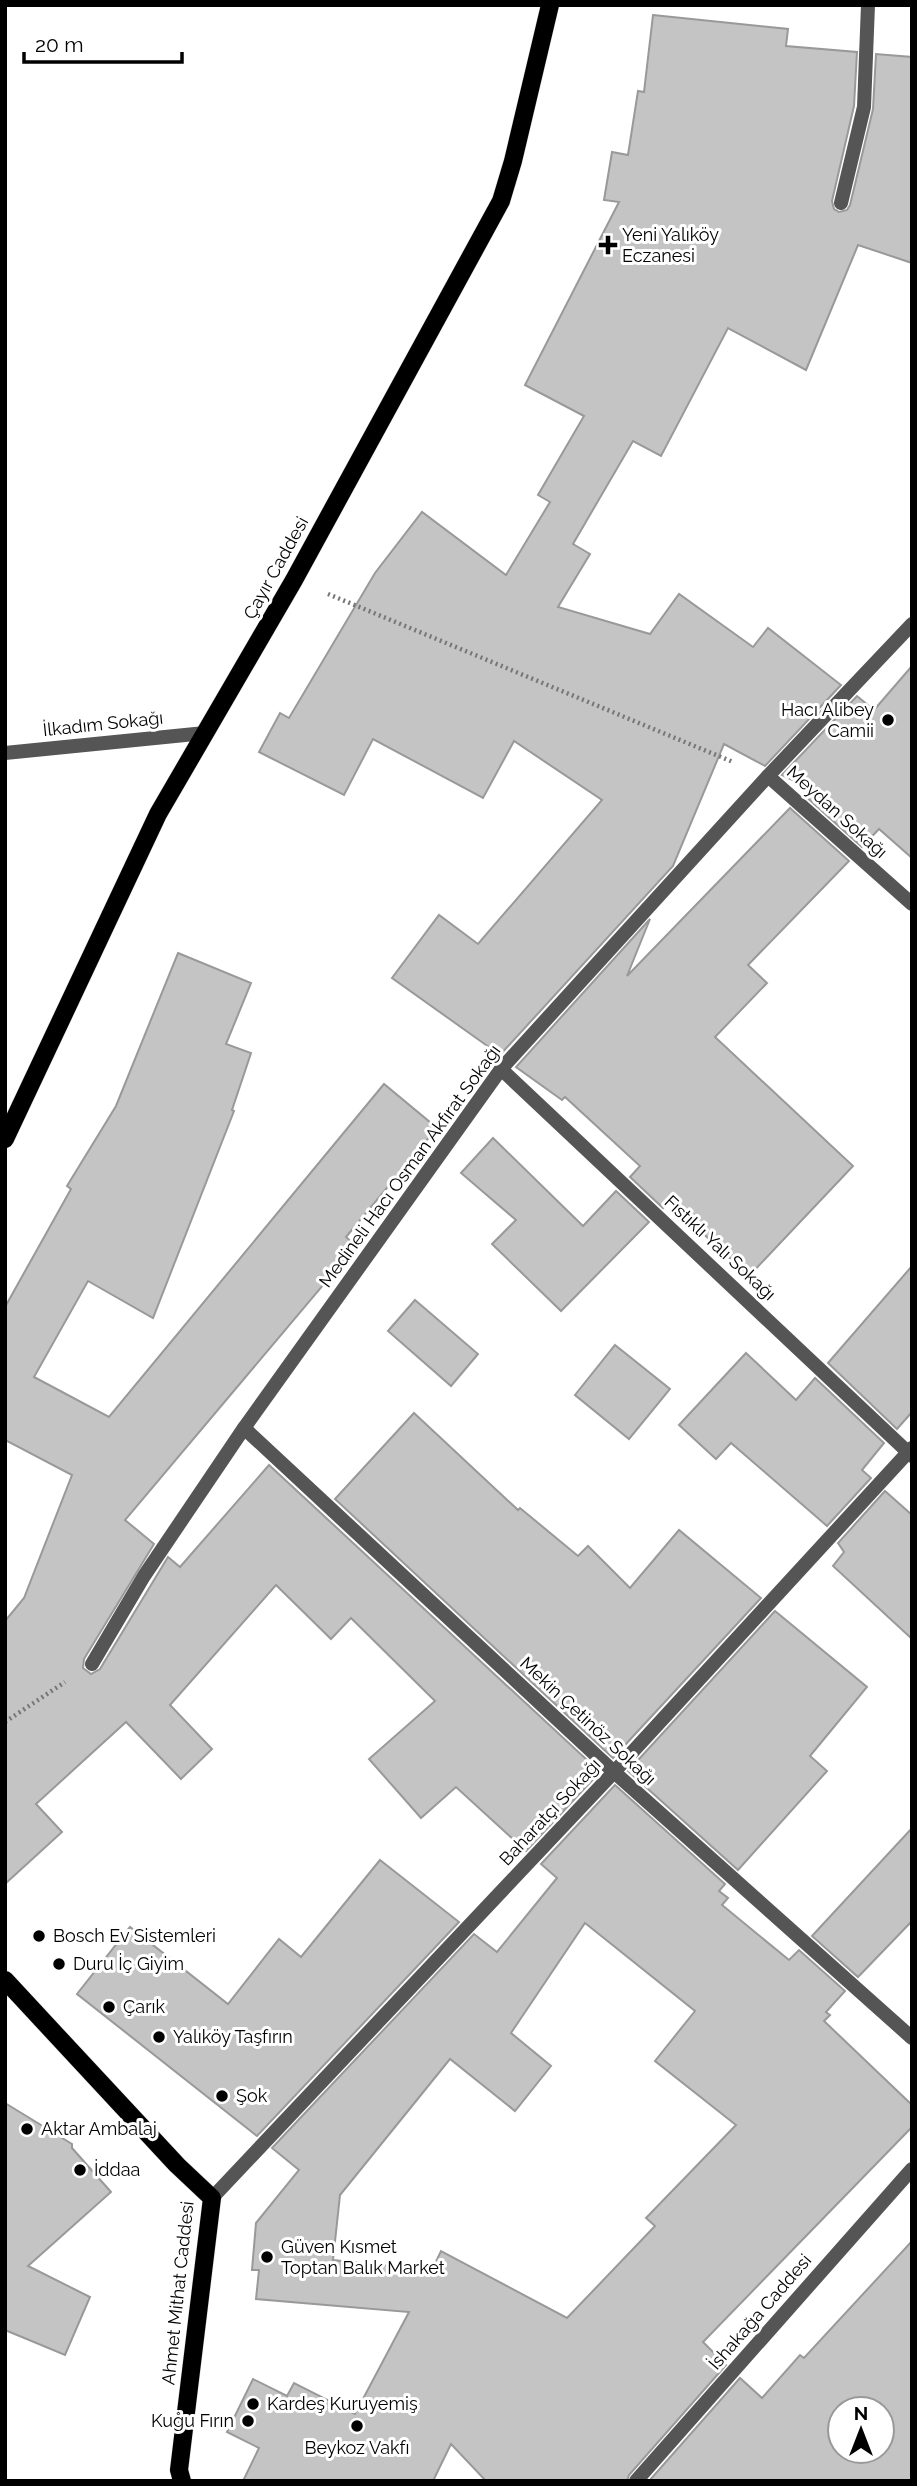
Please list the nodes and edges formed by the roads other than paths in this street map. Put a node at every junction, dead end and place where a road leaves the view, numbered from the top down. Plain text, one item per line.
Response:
1 (550, 5) edge
2 (868, 5) edge
3 (841, 203) dead end
4 (912, 624) edge
5 (205, 733) junction
6 (5, 753) edge
7 (768, 776) junction
8 (912, 904) edge
9 (501, 1069) junction
10 (5, 1139) edge
11 (244, 1427) junction
12 (911, 1452) edge
13 (92, 1664) road end
14 (614, 1772) junction
15 (5, 1980) edge
16 (912, 2038) edge
17 (912, 2169) edge
18 (212, 2198) junction
19 (182, 2481) edge
20 (636, 2481) edge

1 - 5 main road, Çayır Caddesi
2 - 3 street
4 - 7 street, Medineli Hacı Osman Akfırat Sokağı
5 - 6 street, İlkadım Sokağı
5 - 10 main road, Çayır Caddesi
7 - 8 street, Meydan Sokağı
7 - 9 street, Medineli Hacı Osman Akfırat Sokağı
9 - 11 street, Medineli Hacı Osman Akfırat Sokağı
9 - 12 street, Fıstıklı Yalı Sokağı
11 - 13 street, Medineli Hacı Osman Akfırat Sokağı
11 - 14 street, Mekin Çetinöz Sokağı
12 - 14 street, Baharatçı Sokağı
14 - 16 street, Mekin Çetinöz Sokağı
14 - 18 street, Baharatçı Sokağı
15 - 18 main road, Ahmet Mithat Caddesi
17 - 20 street, İshakağa Caddesi
18 - 19 main road, Ahmet Mithat Caddesi

